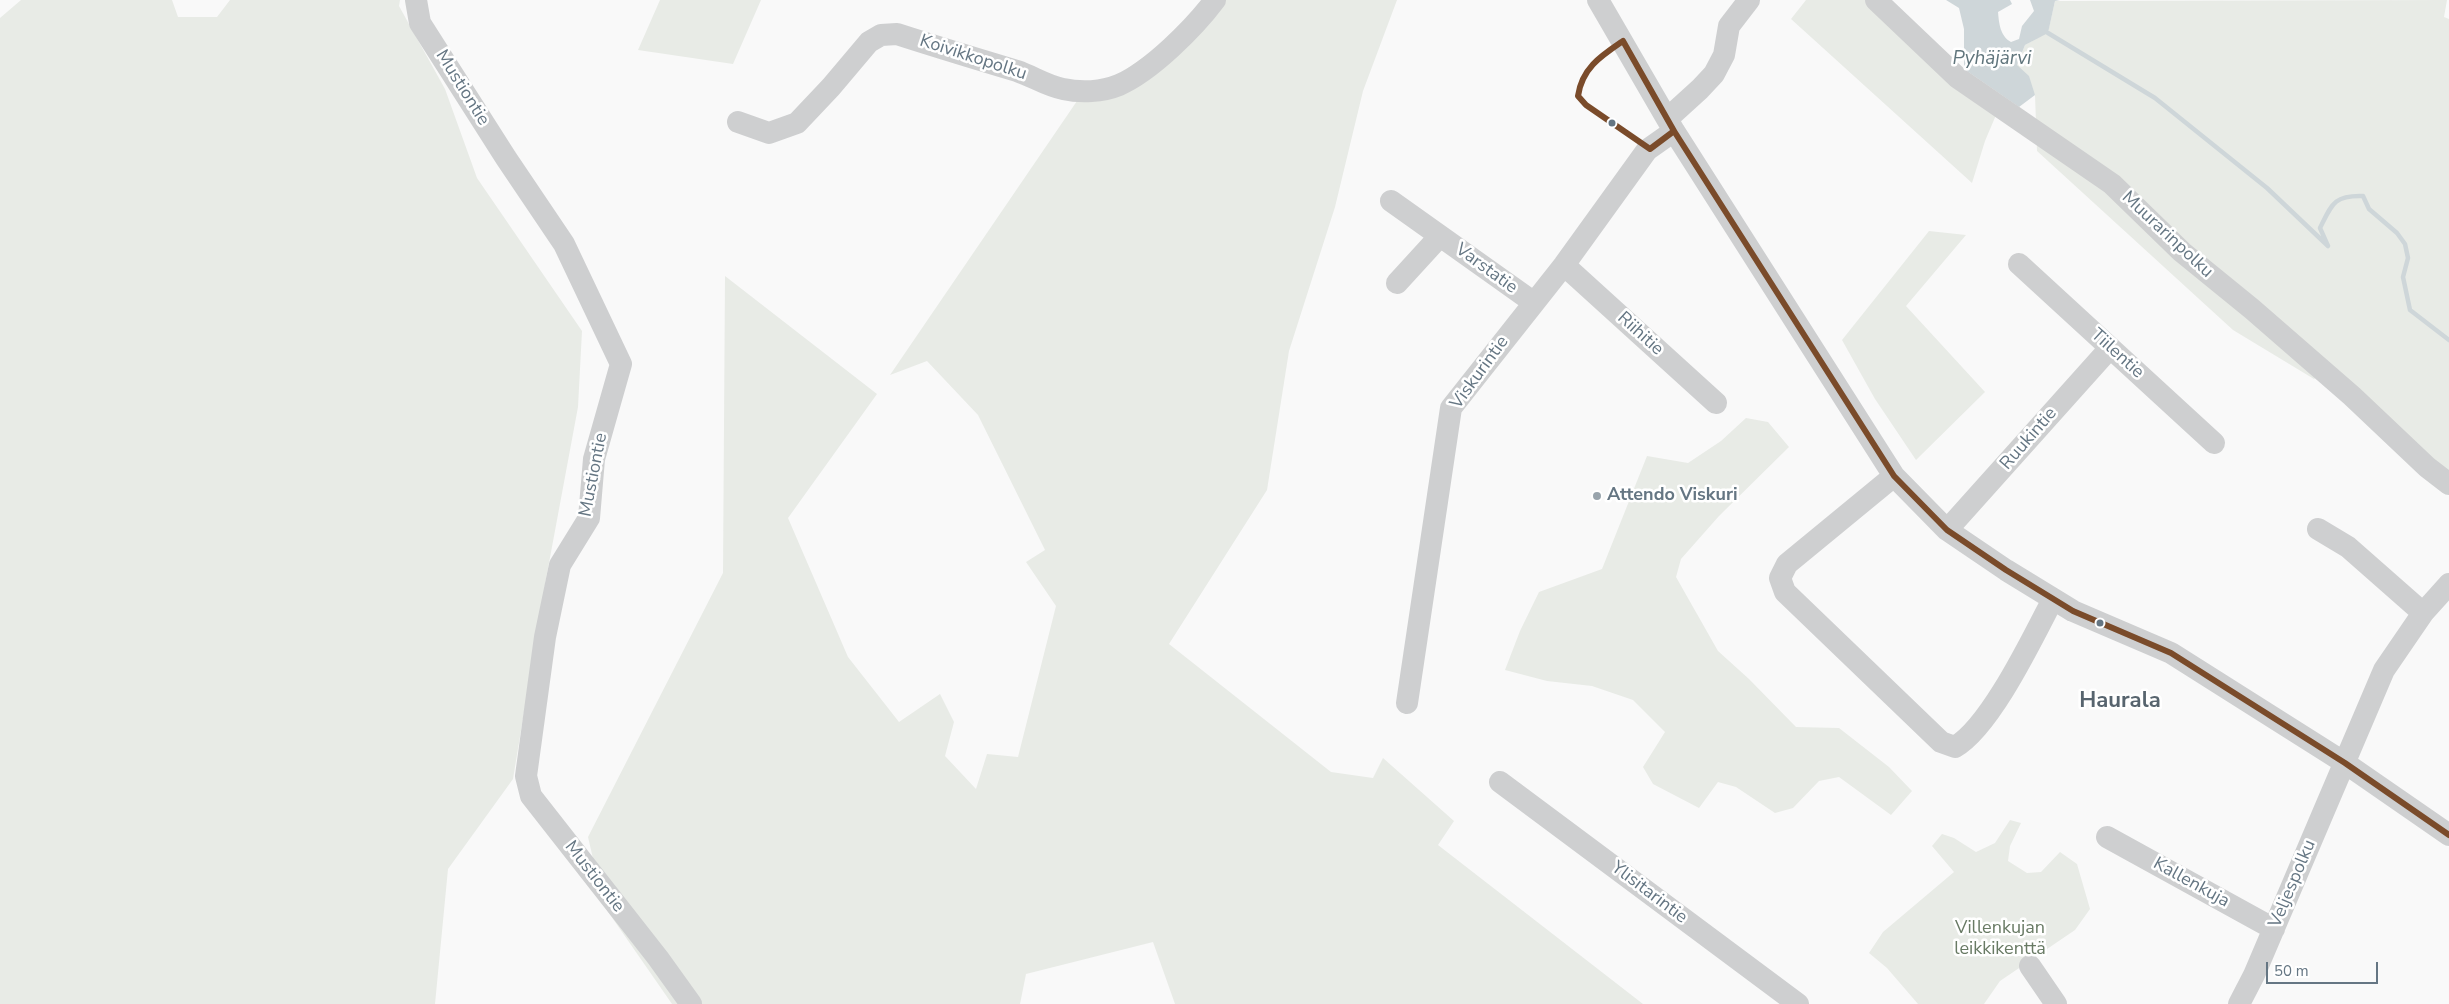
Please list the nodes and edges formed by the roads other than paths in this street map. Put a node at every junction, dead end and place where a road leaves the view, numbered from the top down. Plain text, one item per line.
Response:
1 (416, 0) edge
2 (1215, 0) edge
3 (1598, 0) edge
4 (1749, 0) edge
5 (1876, 0) edge
6 (738, 122) dead end
7 (1670, 125) junction
8 (1391, 201) dead end
9 (1440, 236) junction
10 (2019, 264) dead end
11 (1564, 265) junction
12 (1397, 283) dead end
13 (1533, 302) junction
14 (2110, 348) junction
15 (1716, 403) dead end
16 (2214, 443) dead end
17 (1894, 476) junction
18 (2449, 484) edge
19 (2318, 529) dead end
20 (1947, 530) junction
21 (2449, 584) edge
22 (2053, 599) junction
23 (2423, 613) junction
24 (1407, 703) dead end
25 (2345, 763) junction
26 (1500, 782) dead end
27 (2449, 835) edge
28 (2108, 837) dead end
29 (2274, 929) junction
30 (2030, 966) dead end
31 (691, 1004) edge
32 (1798, 1004) edge
33 (2056, 1004) edge
34 (2239, 1004) edge

1 - 31 street, Mustiontie
2 - 6 street, Koivikkopolku
3 - 7 street
4 - 7 street, Viskurintie
5 - 18 street, Muurarinpolku
7 - 11 street, Viskurintie
7 - 17 street
8 - 9 street, Varstatie
9 - 12 street, Varstatie
9 - 13 street, Varstatie
10 - 14 street, Tiilentie
11 - 13 street, Viskurintie
11 - 15 street, Riihitie
13 - 24 street, Viskurintie
14 - 16 street, Tiilentie
14 - 20 street, Ruukintie
17 - 20 street
17 - 22 street
19 - 23 street
20 - 22 street
21 - 23 street, Veljespolku
22 - 25 street
23 - 25 street, Veljespolku
25 - 27 street
25 - 29 street, Veljespolku
26 - 32 street, Ylisitarintie
28 - 29 street, Kallenkuja
29 - 34 street, Veljespolku
30 - 33 street

